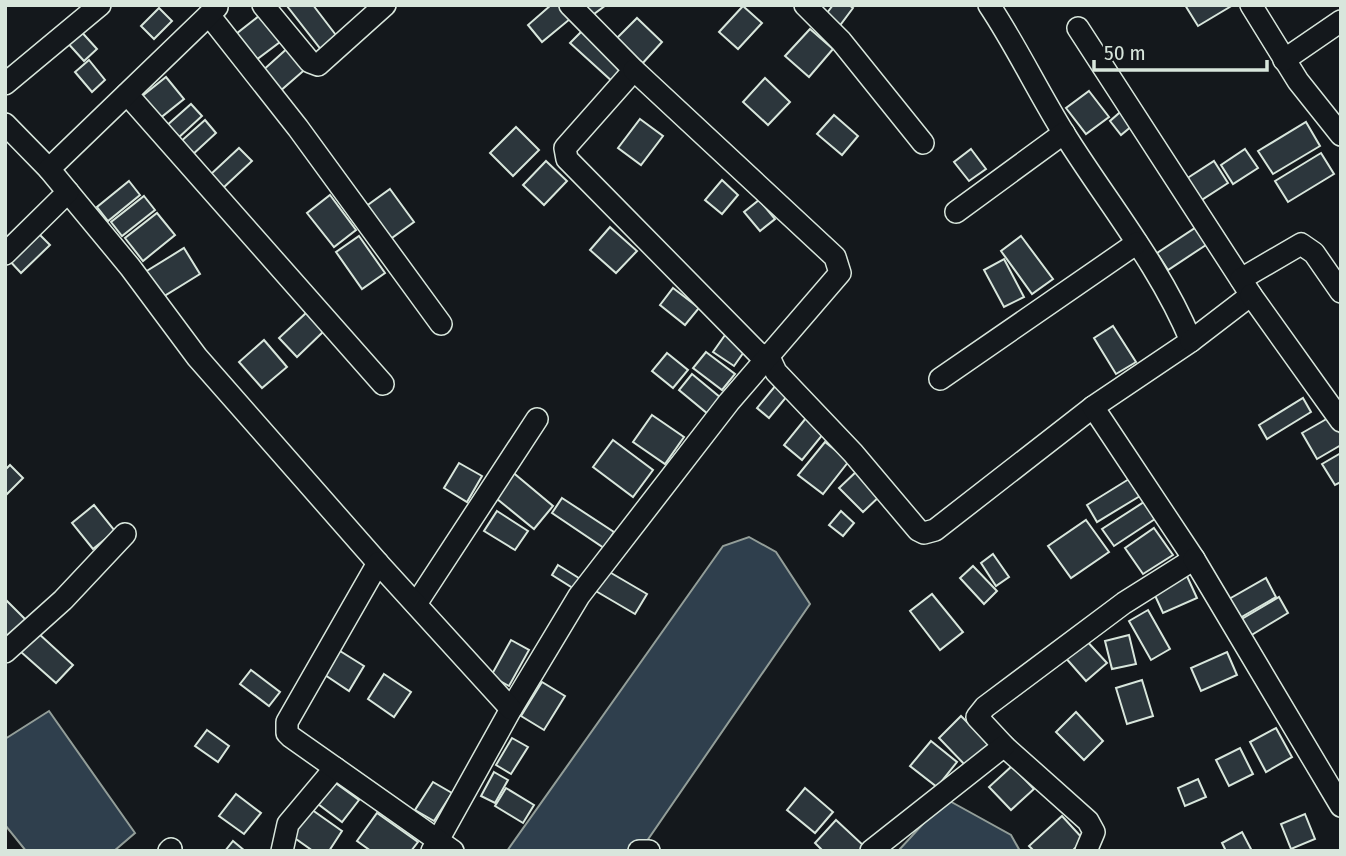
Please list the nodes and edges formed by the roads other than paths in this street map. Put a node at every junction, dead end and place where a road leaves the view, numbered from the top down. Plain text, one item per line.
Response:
1 (100, 5) edge
2 (263, 5) edge
3 (386, 5) edge
4 (570, 5) edge
5 (805, 5) edge
6 (989, 5) edge
7 (1251, 5) edge
8 (214, 10) edge
9 (76, 12) edge
10 (1341, 21) edge
11 (1077, 28) dead end
12 (1284, 60) junction
13 (634, 70) junction
14 (5, 84) edge
15 (127, 94) junction
16 (5, 124) edge
17 (1064, 133) junction
18 (1341, 135) edge
19 (923, 143) dead end
20 (49, 169) junction
21 (68, 192) junction
22 (957, 212) dead end
23 (1137, 243) junction
24 (5, 254) edge
25 (1246, 287) junction
26 (1341, 292) edge
27 (441, 324) dead end
28 (1191, 341) junction
29 (769, 357) junction
30 (940, 379) dead end
31 (383, 384) dead end
32 (1093, 407) junction
33 (537, 419) dead end
34 (1341, 421) edge
35 (125, 534) dead end
36 (1194, 559) junction
37 (378, 563) junction
38 (416, 604) junction
39 (5, 652) edge
40 (511, 709) junction
41 (1004, 746) junction
42 (335, 768) junction
43 (1341, 806) edge
44 (1090, 842) edge
45 (442, 847) edge
46 (282, 851) edge
47 (639, 851) edge
48 (649, 851) edge
49 (871, 851) edge
50 (1110, 851) edge

1 - 9 street
2 - 3 street
4 - 13 street
5 - 19 street
6 - 17 street
7 - 12 street
8 - 15 street
8 - 27 street
9 - 14 street
10 - 12 street
11 - 25 street
12 - 18 street
13 - 29 street
13 - 29 street
15 - 20 street
15 - 31 street
16 - 20 street
17 - 22 street
17 - 23 street
20 - 21 street
21 - 24 street
21 - 37 street
23 - 28 street
23 - 30 street
25 - 26 street
25 - 28 street
25 - 34 street
28 - 32 street
29 - 32 street
29 - 40 street
32 - 36 street
33 - 38 street
35 - 39 street
36 - 41 street
36 - 43 street
37 - 38 street
37 - 42 street
38 - 40 street
40 - 45 street
41 - 44 street
41 - 49 street
42 - 45 street
42 - 46 street
44 - 50 street
47 - 48 street

